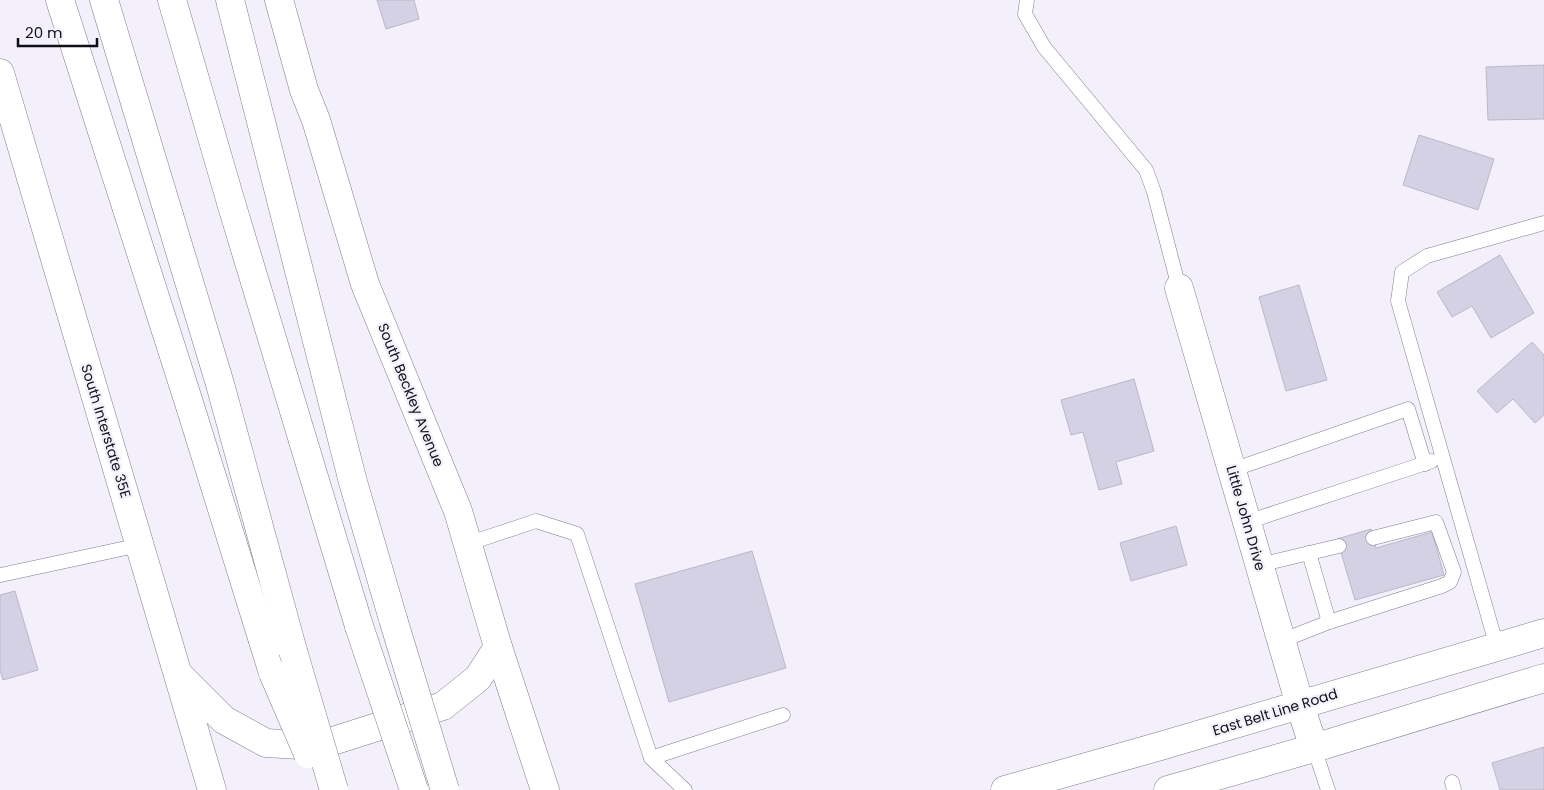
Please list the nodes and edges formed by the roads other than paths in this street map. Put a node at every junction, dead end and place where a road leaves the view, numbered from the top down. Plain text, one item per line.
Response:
1 (60, 0) edge
2 (104, 0) edge
3 (172, 0) edge
4 (230, 0) edge
5 (279, 0) edge
6 (1027, 0) edge
7 (0, 73) edge
8 (1544, 223) edge
9 (1179, 288) joint
10 (1443, 458) junction
11 (1425, 464) junction
12 (1232, 470) junction
13 (1247, 522) junction
14 (1373, 538) dead end
15 (467, 544) junction
16 (140, 545) junction
17 (1339, 546) dead end
18 (1309, 553) junction
19 (1259, 565) junction
20 (0, 575) edge
21 (1329, 622) junction
22 (1544, 633) edge
23 (1281, 641) junction
24 (498, 647) junction
25 (1497, 647) junction
26 (178, 674) junction
27 (1544, 678) edge
28 (1300, 705) junction
29 (783, 715) dead end
30 (1314, 748) junction
31 (651, 758) junction
32 (212, 790) edge
33 (323, 790) edge
34 (334, 790) edge
35 (414, 790) edge
36 (445, 790) edge
37 (545, 790) edge
38 (685, 790) edge
39 (1005, 790) edge
40 (1168, 790) edge
41 (1328, 790) edge

1 - 33 main road, bridge
2 - 34 main road, bridge
3 - 35 main road, bridge
4 - 36 main road, bridge
5 - 15 main road, South Beckley Avenue
6 - 9 lane
7 - 16 main road, South Interstate 35E
8 - 10 lane
9 - 12 main road, Little John Drive
10 - 11 lane
10 - 25 lane
11 - 12 lane
11 - 13 lane
12 - 13 main road, Little John Drive
13 - 19 main road, Little John Drive
14 - 21 lane
15 - 24 main road, South Beckley Avenue
15 - 31 lane
16 - 20 lane
16 - 26 main road, South Interstate 35E
17 - 18 lane
18 - 19 lane
18 - 21 lane
19 - 23 main road, Little John Drive
21 - 23 lane
22 - 25 main road, East Belt Line Road
23 - 28 main road, Little John Drive
24 - 26 main road
24 - 37 main road, South Beckley Avenue
25 - 28 main road, East Belt Line Road
26 - 32 main road, South Interstate 35E
27 - 30 main road
28 - 30 main road, Little John Drive
28 - 39 main road, East Belt Line Road
29 - 31 lane
30 - 40 main road
30 - 41 lane
31 - 38 lane

